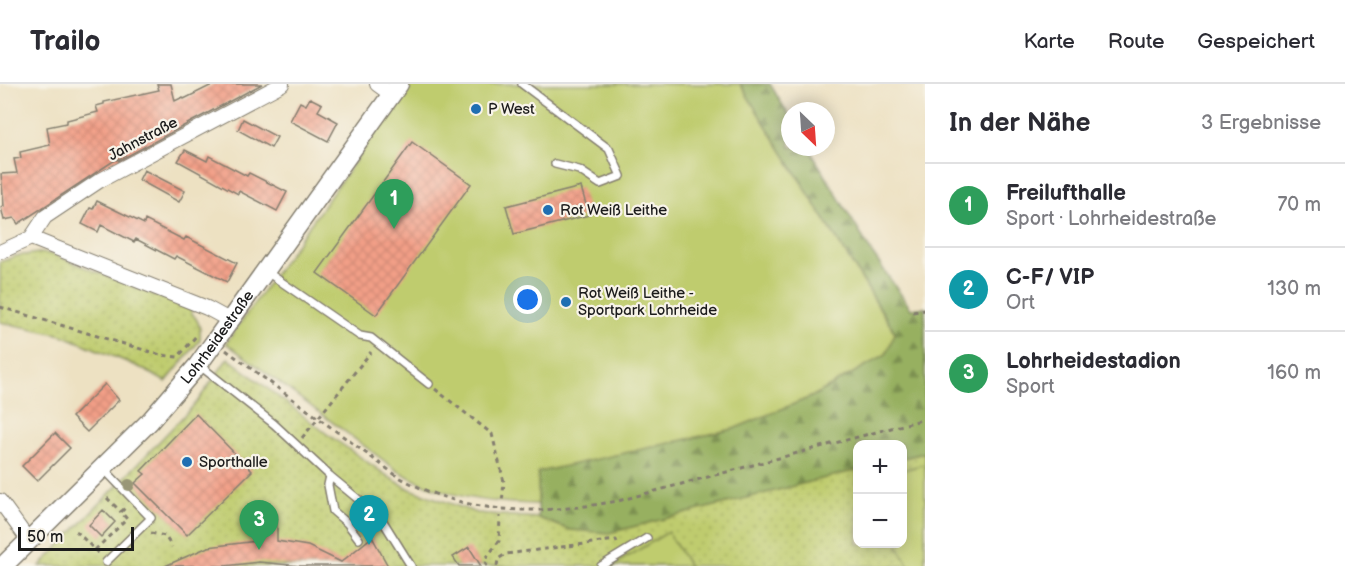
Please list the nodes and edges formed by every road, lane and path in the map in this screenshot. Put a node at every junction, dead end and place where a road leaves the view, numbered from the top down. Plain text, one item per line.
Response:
1 (282, 84) edge
2 (522, 84) edge
3 (389, 88) edge
4 (555, 164) dead end
5 (31, 238) junction
6 (0, 252) edge
7 (266, 272) junction
8 (0, 307) edge
9 (925, 310) edge
10 (913, 312) dead end
11 (231, 321) junction
12 (215, 343) junction
13 (378, 343) junction
14 (240, 361) dead end
15 (198, 365) junction
16 (429, 384) joint
17 (317, 418) junction
18 (925, 419) edge
19 (297, 445) junction
20 (103, 468) junction
21 (330, 476) junction
22 (107, 498) dead end
23 (134, 500) junction
24 (0, 501) edge
25 (502, 503) dead end
26 (121, 512) junction
27 (500, 516) dead end
28 (76, 531) dead end
29 (646, 538) dead end
30 (359, 539) dead end
31 (29, 541) junction
32 (85, 541) dead end
33 (618, 548) dead end
34 (95, 550) dead end
35 (106, 562) dead end
36 (3, 566) edge
37 (411, 566) edge
38 (487, 566) edge
39 (497, 566) edge
40 (601, 566) edge

1 - 5 street, Jahnstraße
2 - 4 lane
3 - 7 street, Lohrheidestraße
5 - 6 street, Jahnstraße
5 - 11 street
7 - 11 street, Lohrheidestraße
7 - 13 lane
8 - 12 path
9 - 10 path
11 - 12 street, Lohrheidestraße
12 - 15 street, Lohrheidestraße
13 - 16 lane
13 - 17 path
14 - 17 path
15 - 19 lane
15 - 20 street, Lohrheidestraße
16 - 25 path
17 - 18 path
17 - 19 path
19 - 21 lane
20 - 23 lane
20 - 31 street, Lohrheidestraße
21 - 30 lane
21 - 37 lane
22 - 26 path
23 - 26 path
23 - 35 lane
24 - 31 street
26 - 34 path
27 - 38 path
28 - 32 path
29 - 40 lane
31 - 36 street, Lohrheidestraße
33 - 39 path

